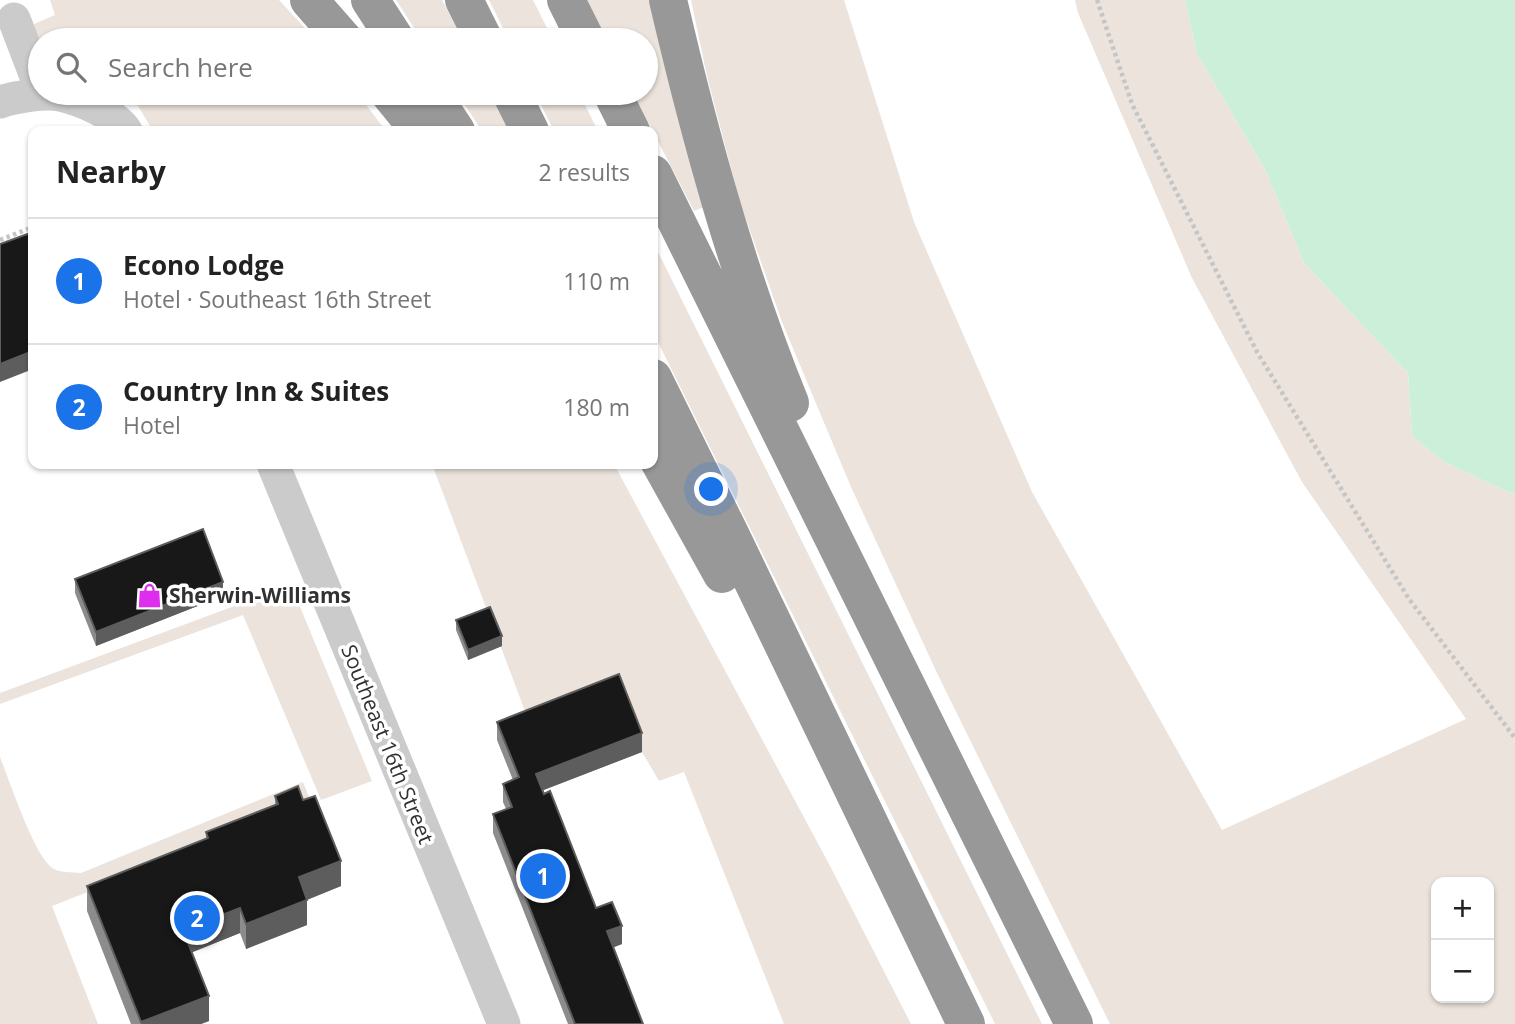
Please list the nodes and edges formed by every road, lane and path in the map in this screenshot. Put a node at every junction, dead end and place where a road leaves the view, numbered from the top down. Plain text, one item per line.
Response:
1 (309, 0) edge
2 (370, 0) edge
3 (464, 0) edge
4 (566, 0) edge
5 (668, 0) edge
6 (1097, 0) edge
7 (14, 19) dead end
8 (334, 28) edge
9 (388, 28) edge
10 (478, 28) edge
11 (580, 28) edge
12 (28, 56) edge
13 (28, 95) edge
14 (0, 102) edge
15 (89, 105) edge
16 (398, 105) edge
17 (439, 105) edge
18 (517, 105) edge
19 (618, 105) edge
20 (123, 126) edge
21 (415, 126) edge
22 (453, 126) edge
23 (528, 126) edge
24 (628, 126) edge
25 (658, 184) edge
26 (28, 229) edge
27 (0, 240) edge
28 (658, 388) edge
29 (658, 459) edge
30 (275, 469) edge
31 (1515, 738) edge
32 (994, 862) junction
33 (907, 901) junction
34 (504, 1024) edge
35 (965, 1024) edge
36 (1074, 1024) edge

1 - 8 highway
2 - 9 highway
3 - 10 highway
4 - 11 highway
5 - 32 highway
6 - 31 path
7 - 12 street
13 - 14 street
15 - 20 street
16 - 21 highway
17 - 22 highway
18 - 23 highway
19 - 24 highway
25 - 32 highway
26 - 27 path
28 - 33 highway
29 - 33 highway
30 - 34 street, Southeast 16th Street
32 - 36 highway
33 - 35 highway

